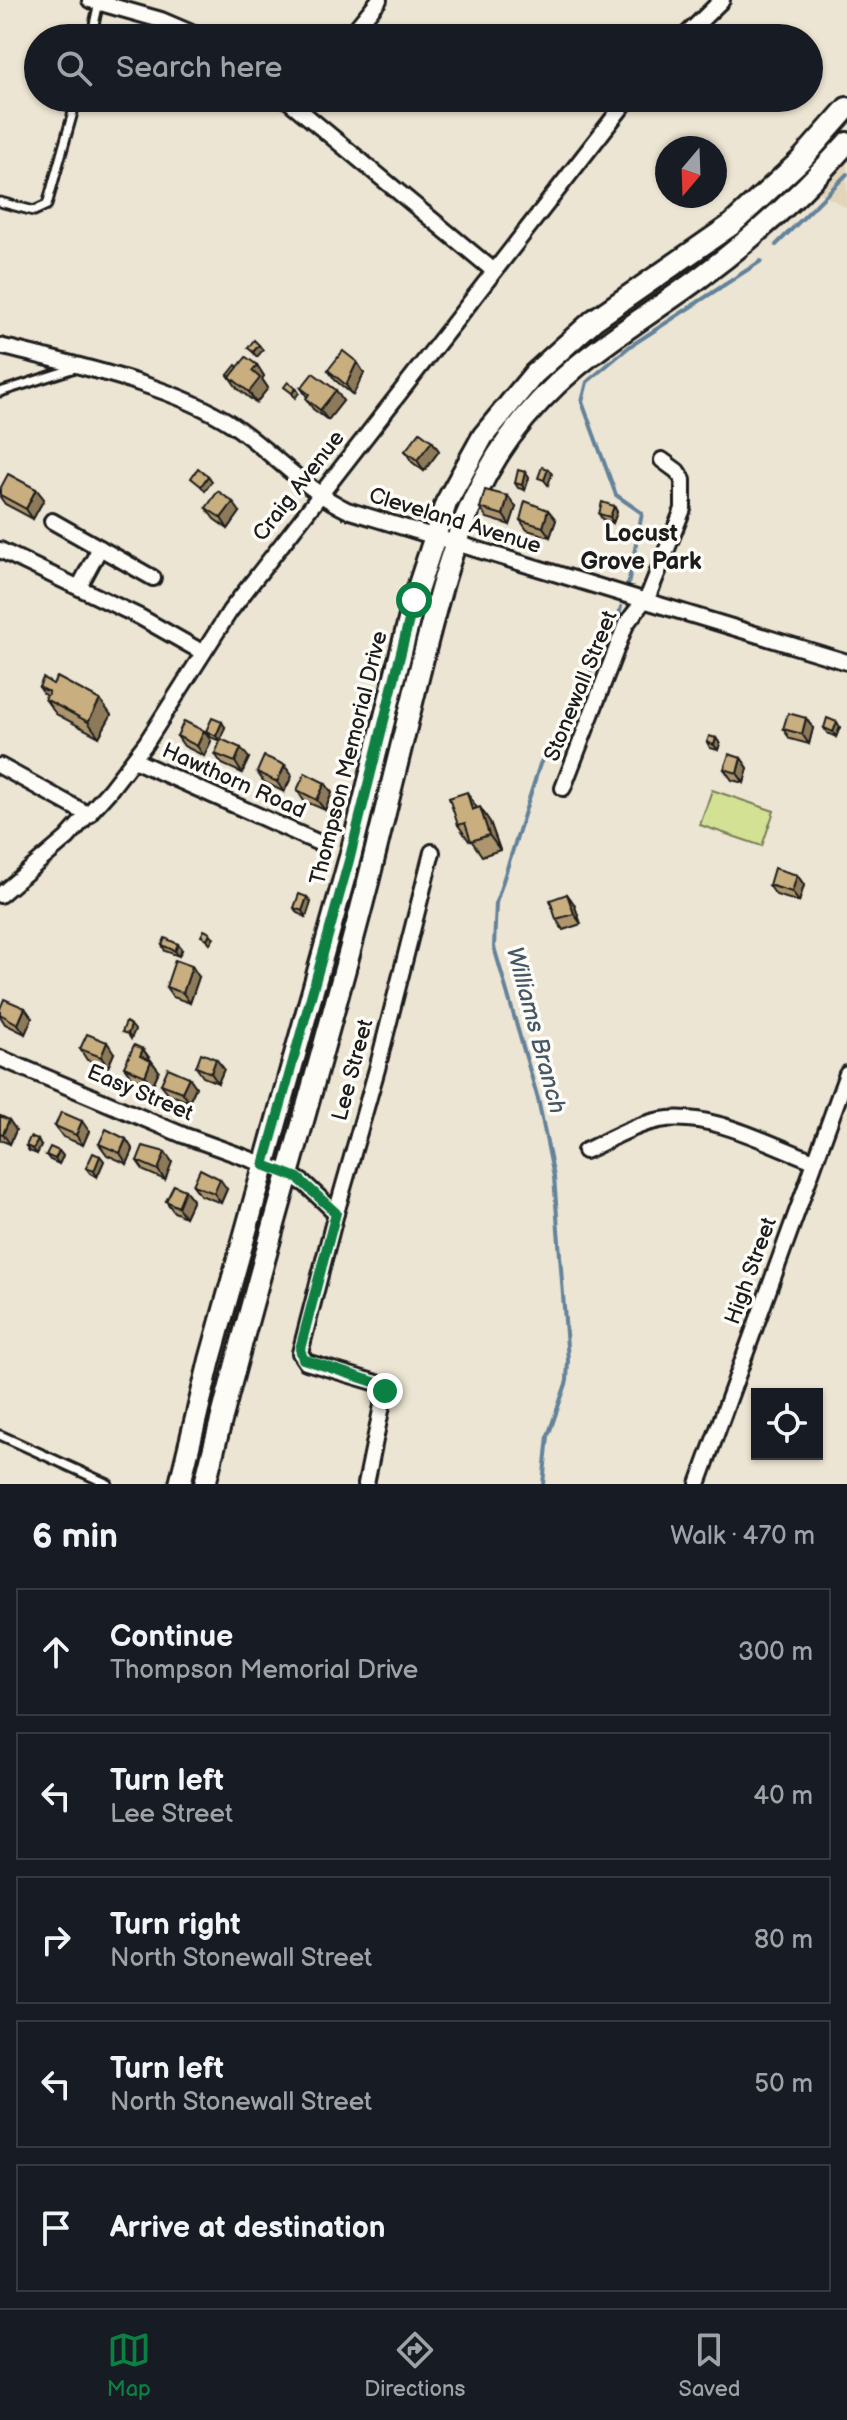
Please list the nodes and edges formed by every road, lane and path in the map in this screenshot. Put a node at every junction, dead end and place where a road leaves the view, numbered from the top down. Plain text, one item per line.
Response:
1 (379, 0) edge
2 (722, 0) edge
3 (95, 1) edge
4 (93, 24) edge
5 (170, 24) edge
6 (359, 24) edge
7 (697, 24) edge
8 (847, 108) edge
9 (73, 112) edge
10 (306, 112) edge
11 (618, 112) edge
12 (847, 143) edge
13 (0, 202) edge
14 (494, 271) junction
15 (0, 346) edge
16 (77, 367) junction
17 (0, 392) edge
18 (662, 460) dead end
19 (320, 495) junction
20 (52, 521) dead end
21 (432, 537) junction
22 (453, 544) junction
23 (100, 548) junction
24 (0, 550) edge
25 (153, 578) dead end
26 (79, 587) junction
27 (643, 602) junction
28 (202, 652) junction
29 (847, 662) edge
30 (134, 760) junction
31 (0, 766) edge
32 (563, 788) dead end
33 (89, 815) junction
34 (317, 842) dead end
35 (432, 852) dead end
36 (0, 895) edge
37 (0, 1058) edge
38 (846, 1084) edge
39 (585, 1151) dead end
40 (814, 1161) junction
41 (264, 1165) junction
42 (288, 1173) junction
43 (336, 1213) junction
44 (0, 1435) edge
45 (108, 1484) edge
46 (180, 1484) edge
47 (205, 1484) edge
48 (366, 1484) edge
49 (698, 1484) edge

1 - 6 street
2 - 7 street
3 - 4 lane
3 - 5 street
8 - 21 main road, Thompson Memorial Drive
9 - 13 lane
10 - 14 street
11 - 14 street, Craig Avenue
12 - 22 main road
14 - 19 street, Craig Avenue
15 - 16 street, Cleveland Avenue
16 - 17 lane
16 - 19 street, Cleveland Avenue
18 - 27 street, Stonewall Street
19 - 21 street, Cleveland Avenue
19 - 28 street, Craig Avenue
20 - 23 street
21 - 22 street, Cleveland Avenue
21 - 41 main road, Thompson Memorial Drive
22 - 27 street, Cleveland Avenue
22 - 42 main road
23 - 25 street
23 - 26 street
24 - 26 street
26 - 28 street
27 - 29 street, Cleveland Avenue
27 - 32 street, Stonewall Street
28 - 30 street, Craig Avenue
30 - 33 street, Craig Avenue
30 - 34 street, Hawthorn Road
31 - 33 street
33 - 36 street, Craig Avenue
35 - 43 street, Lee Street
37 - 41 street, Easy Street
38 - 40 street, High Street
39 - 40 street
40 - 49 street, High Street
41 - 42 street
41 - 46 main road, Thompson Memorial Drive
42 - 43 street
42 - 47 main road
43 - 48 street, Lee Street
44 - 45 lane

